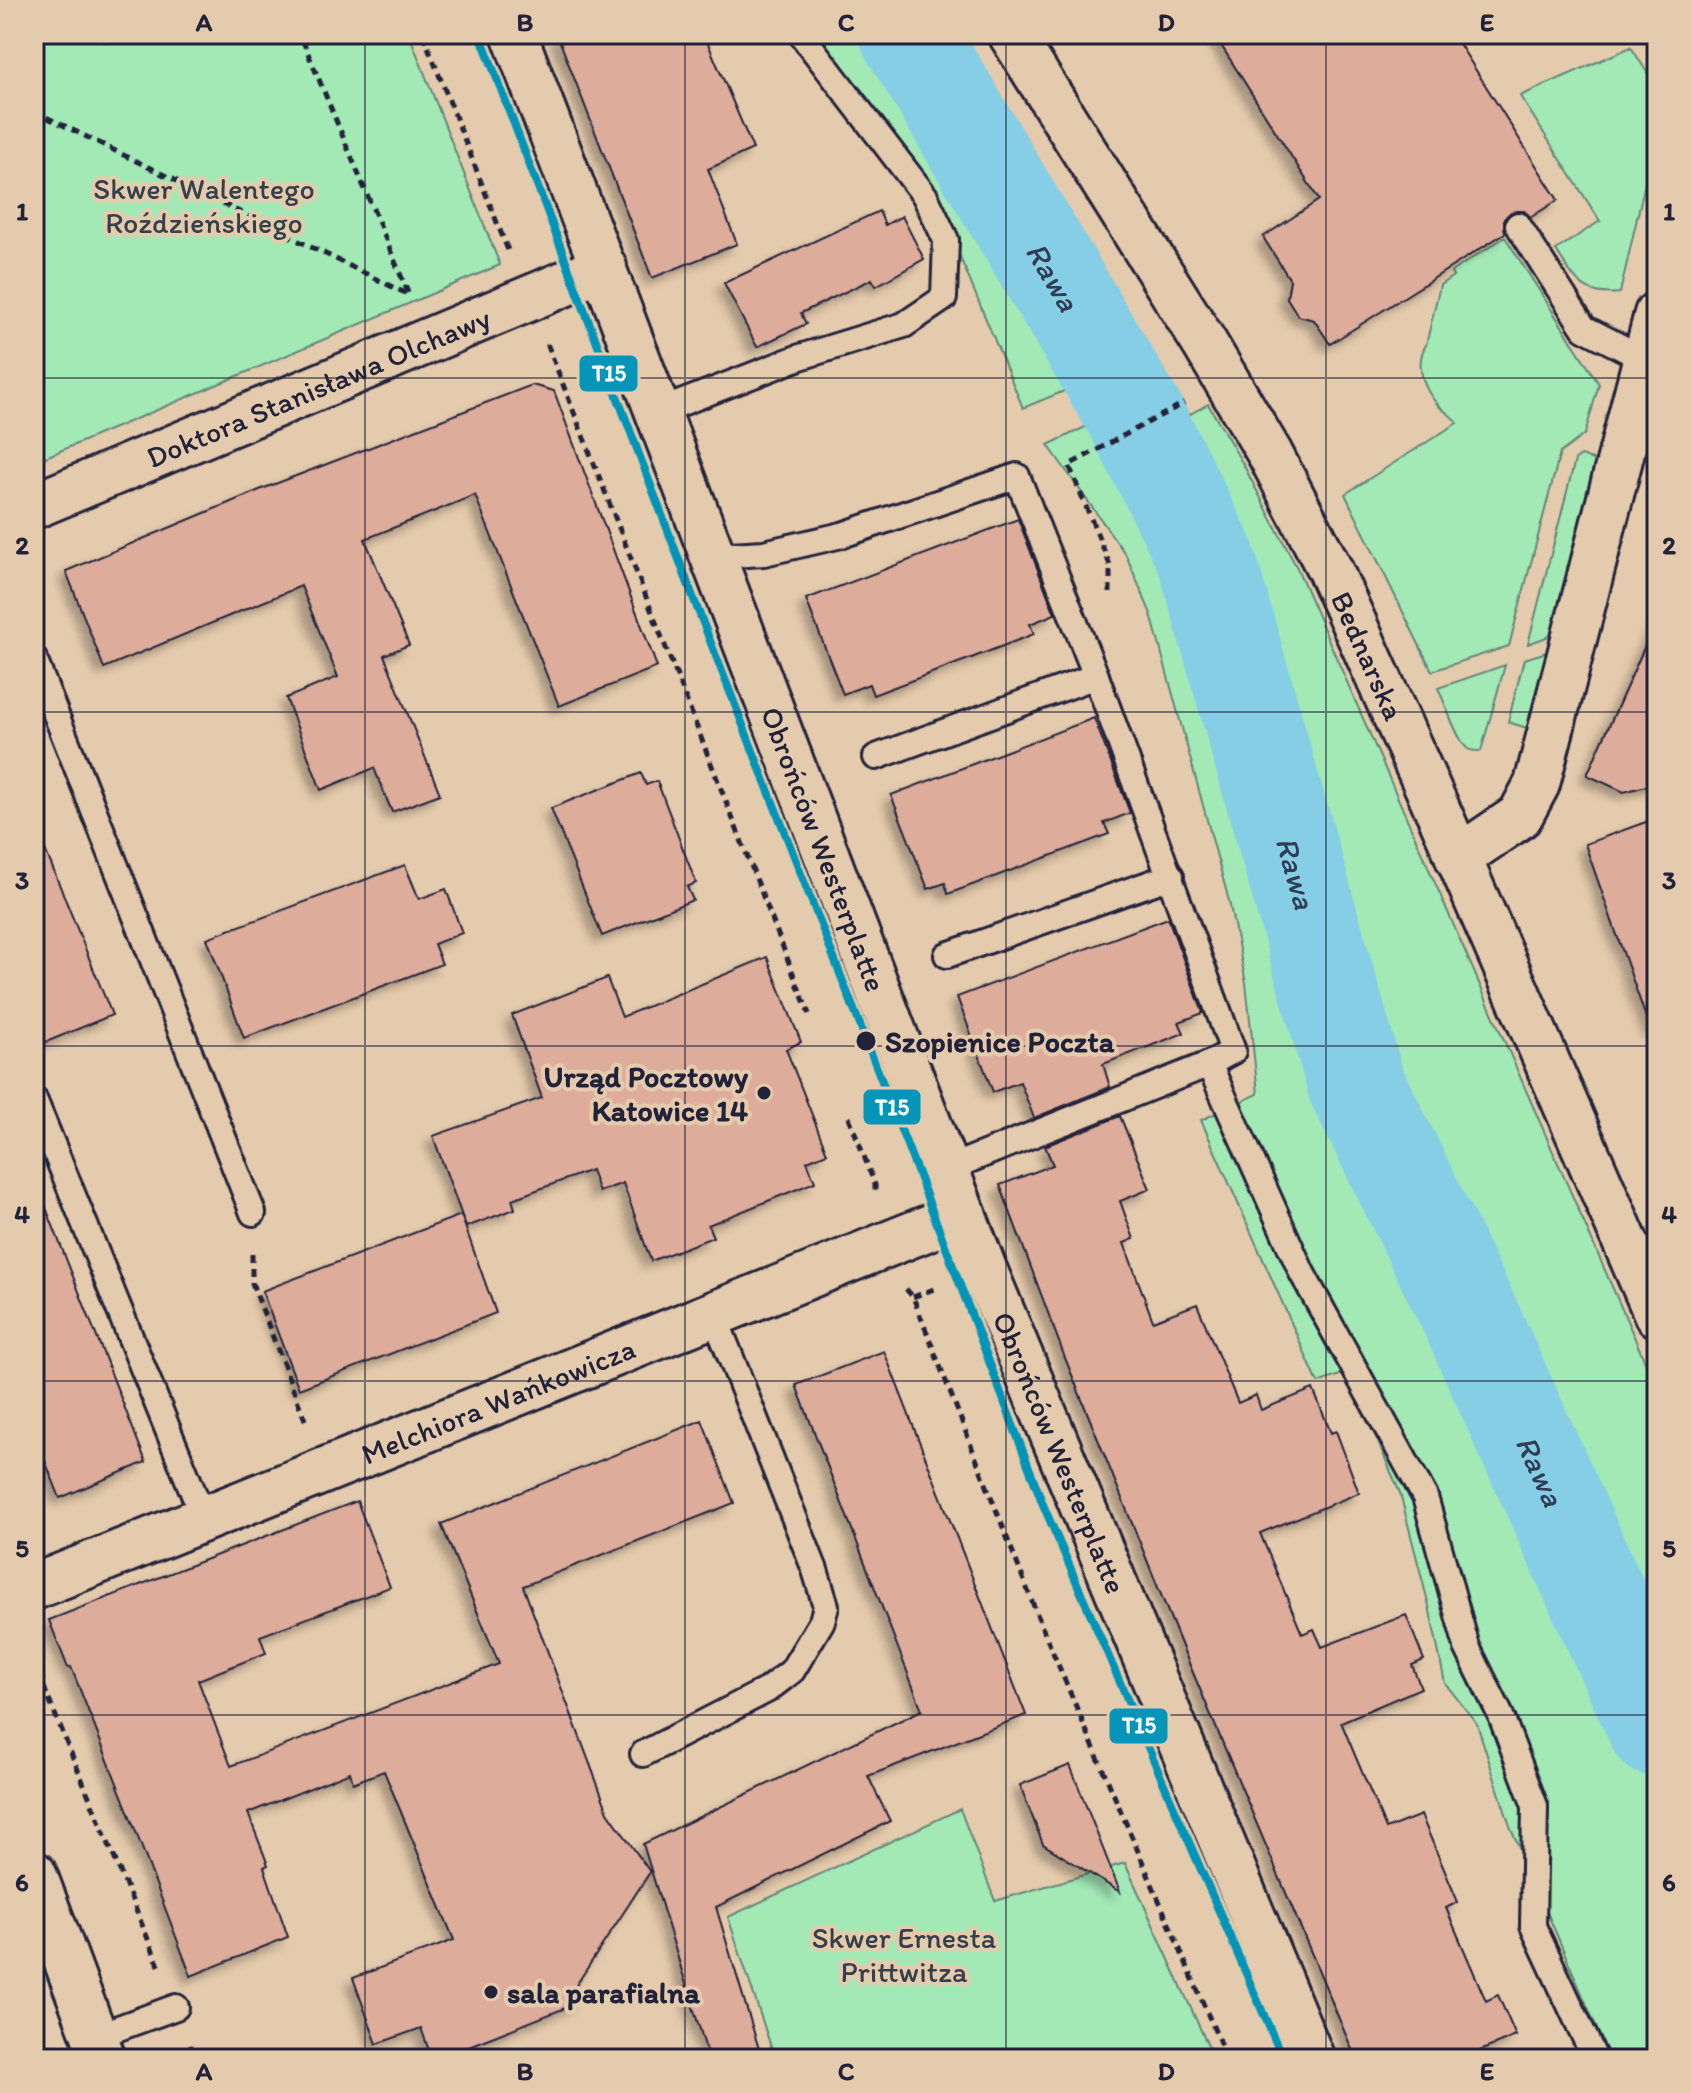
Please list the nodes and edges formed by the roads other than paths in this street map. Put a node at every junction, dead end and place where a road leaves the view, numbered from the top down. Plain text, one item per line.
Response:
1 (514, 34) edge
2 (801, 34) edge
3 (1011, 34) edge
4 (1518, 225) dead end
5 (604, 267) junction
6 (1657, 314) edge
7 (1646, 360) junction
8 (658, 412) junction
9 (34, 506) edge
10 (713, 556) junction
11 (34, 659) edge
12 (1096, 676) junction
13 (876, 757) dead end
14 (1458, 858) junction
15 (1171, 876) junction
16 (947, 955) dead end
17 (1209, 1064) junction
18 (34, 1099) edge
19 (947, 1169) junction
20 (253, 1213) road end
21 (963, 1214) junction
22 (714, 1315) junction
23 (1657, 1315) edge
24 (204, 1519) junction
25 (34, 1587) edge
26 (643, 1754) dead end
27 (34, 1874) edge
28 (176, 2007) road end
29 (99, 2048) edge
30 (1312, 2059) edge
31 (1595, 2059) edge

1 - 5 street, Obrońców Westerplatte
2 - 8 lane
3 - 14 street, Bednarska
4 - 7 lane
5 - 8 street, Obrońców Westerplatte
5 - 9 street, Doktora Stanisława Olchawy
6 - 7 street
7 - 14 street
8 - 10 street, Obrońców Westerplatte
10 - 12 lane
10 - 19 street, Obrońców Westerplatte
11 - 20 lane
12 - 13 lane
12 - 15 lane
14 - 23 street, Bednarska
15 - 16 lane
15 - 17 lane
17 - 19 lane
17 - 31 lane
18 - 24 lane
19 - 21 street, Obrońców Westerplatte
21 - 22 street, Melchiora Wańkowicza
21 - 30 street, Obrońców Westerplatte
22 - 24 street, Melchiora Wańkowicza
22 - 26 lane
24 - 25 street, Melchiora Wańkowicza
27 - 29 street
28 - 29 lane

